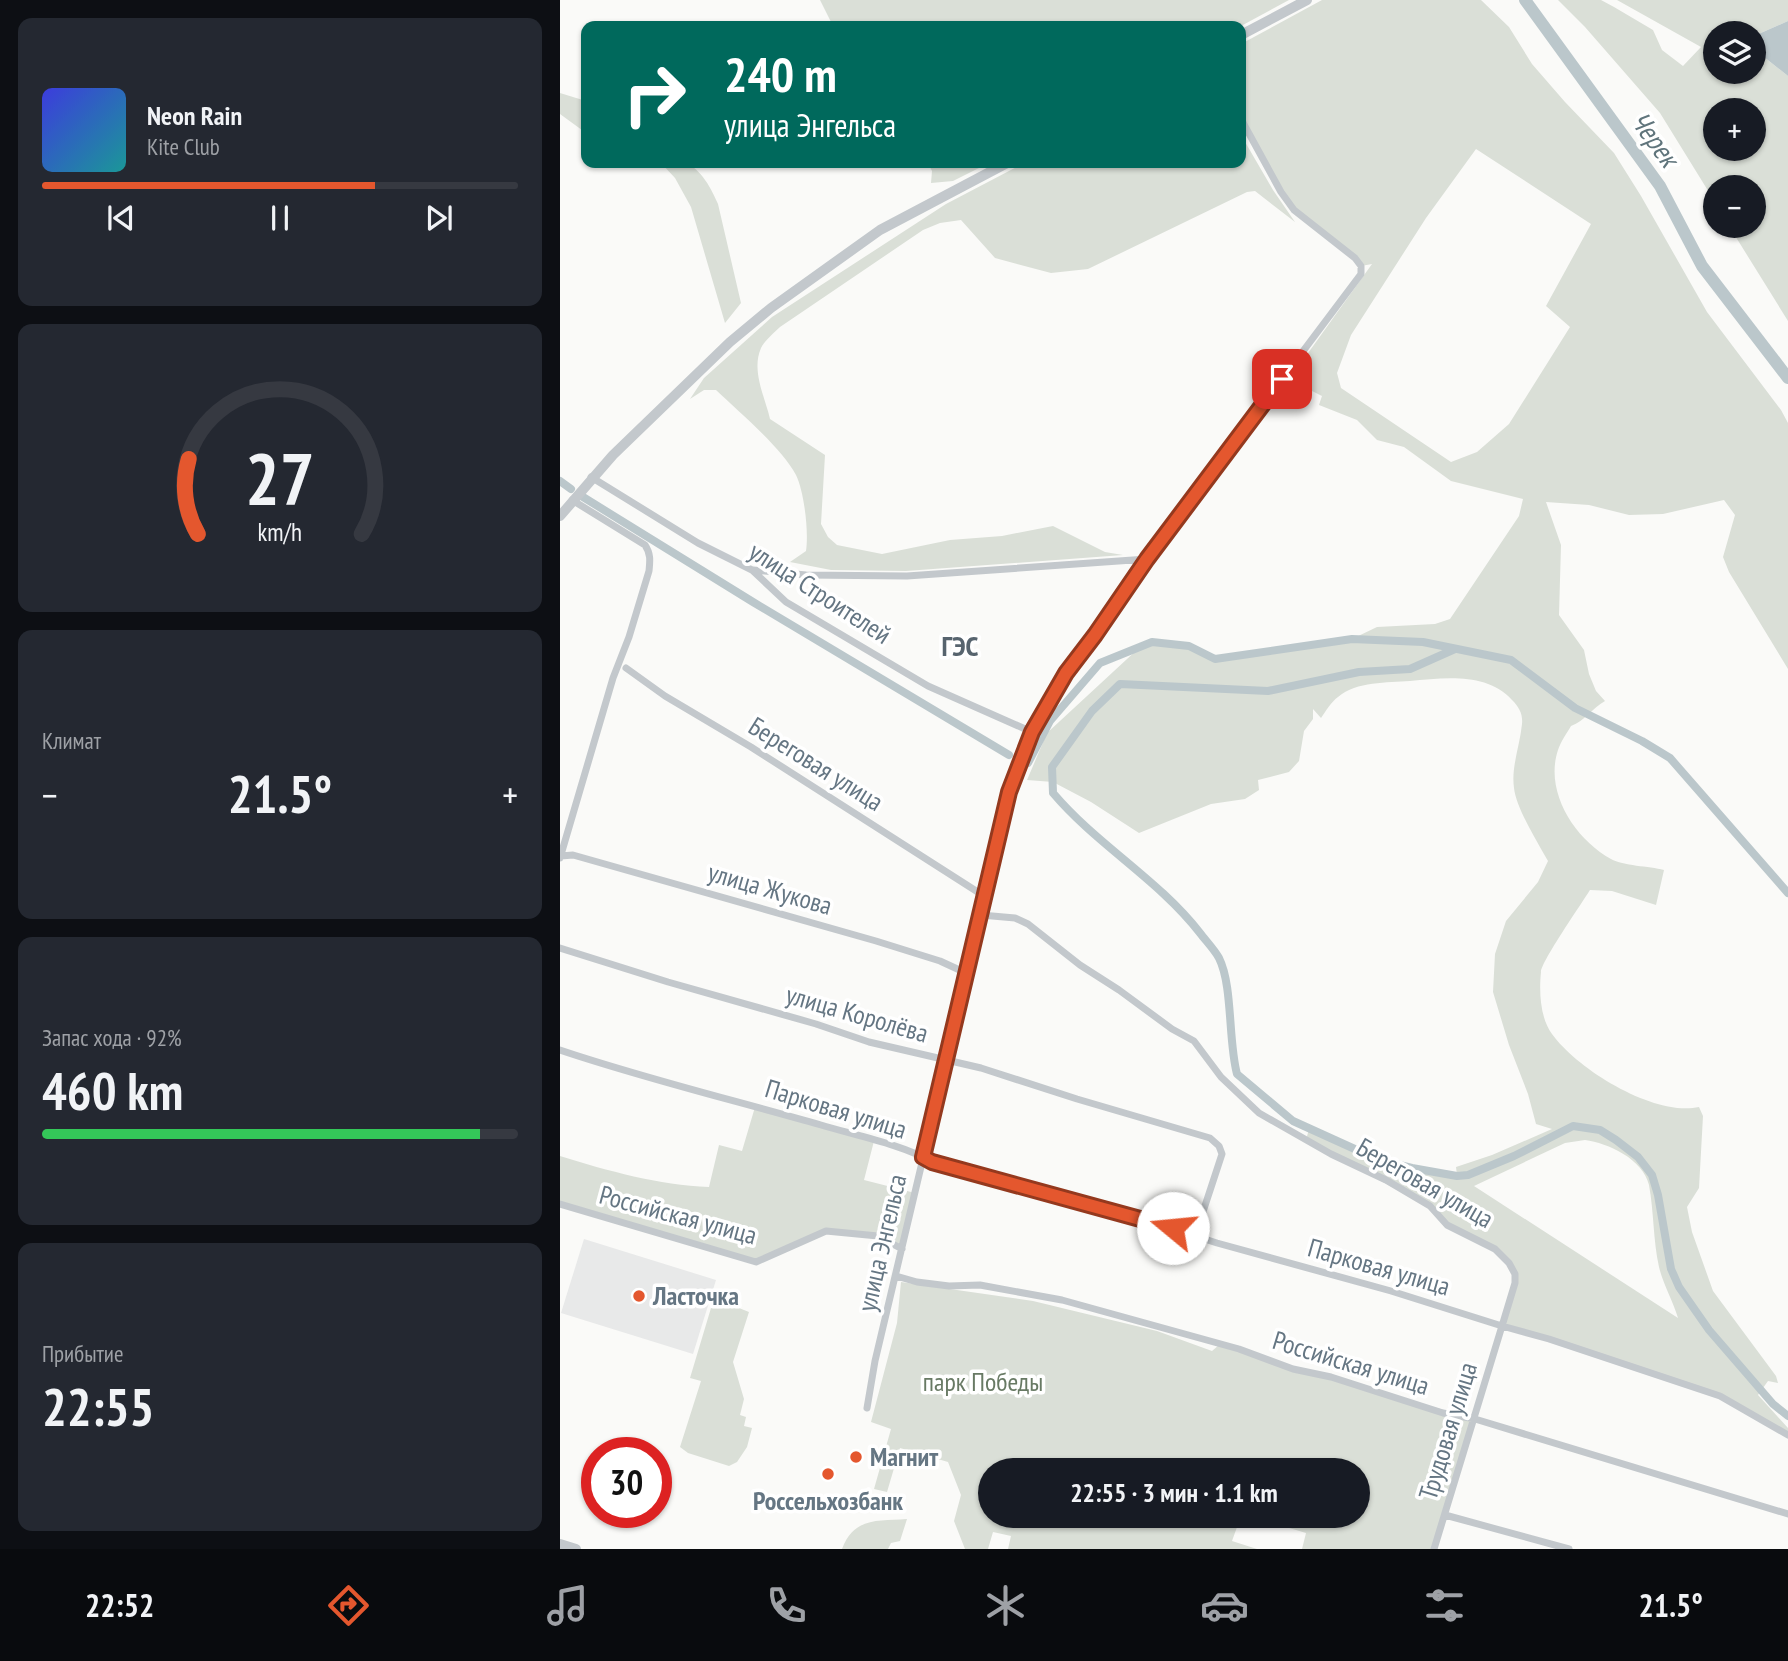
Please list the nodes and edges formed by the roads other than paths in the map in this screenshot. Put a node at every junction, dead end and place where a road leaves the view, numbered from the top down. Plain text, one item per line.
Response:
1 (1307, 0) edge
2 (1246, 32) edge
3 (1246, 128) edge
4 (998, 168) edge
5 (591, 477) junction
6 (572, 500) junction
7 (560, 516) edge
8 (1147, 559) junction
9 (752, 570) junction
10 (622, 657) junction
11 (616, 668) junction
12 (626, 668) junction
13 (1032, 732) junction
14 (561, 857) edge
15 (984, 896) junction
16 (981, 915) junction
17 (560, 948) edge
18 (966, 972) junction
19 (560, 1050) edge
20 (946, 1060) junction
21 (923, 1157) junction
22 (560, 1205) edge
23 (1198, 1227) junction
24 (1191, 1234) junction
25 (1203, 1239) junction
26 (902, 1249) junction
27 (896, 1276) junction
28 (1502, 1326) junction
29 (867, 1408) dead end
30 (1475, 1419) junction
31 (1788, 1435) edge
32 (1788, 1514) edge
33 (1445, 1515) junction
34 (560, 1544) edge
35 (576, 1549) edge
36 (1434, 1549) edge
37 (1569, 1549) edge

1 - 2 street
3 - 8 street, улица Энгельса
4 - 5 street
5 - 6 street
5 - 9 street, улица Строителей
6 - 7 street
6 - 10 street
8 - 9 street
8 - 13 street, улица Энгельса
9 - 13 street, улица Строителей
10 - 11 street
10 - 12 street
11 - 12 street
11 - 14 street
12 - 15 street, Береговая улица
13 - 15 street, улица Энгельса
14 - 18 street, улица Жукова
15 - 16 street, улица Энгельса
16 - 18 street, улица Энгельса
16 - 28 street, Береговая улица
17 - 20 street, улица Королёва
18 - 20 street, улица Энгельса
19 - 21 street, Парковая улица
20 - 21 street, улица Энгельса
20 - 23 street, улица Королёва
21 - 24 street, Парковая улица
21 - 26 street, улица Энгельса
22 - 26 street, Российская улица
23 - 24 street
23 - 25 street
24 - 25 street, Парковая улица
25 - 28 street, Парковая улица
26 - 27 street, улица Энгельса
27 - 29 street, улица Энгельса
27 - 30 street, Российская улица
28 - 30 street, Трудовая улица
28 - 31 street
30 - 32 street, Российская улица
30 - 33 street, Трудовая улица
33 - 36 street, Трудовая улица
33 - 37 street
34 - 35 street

